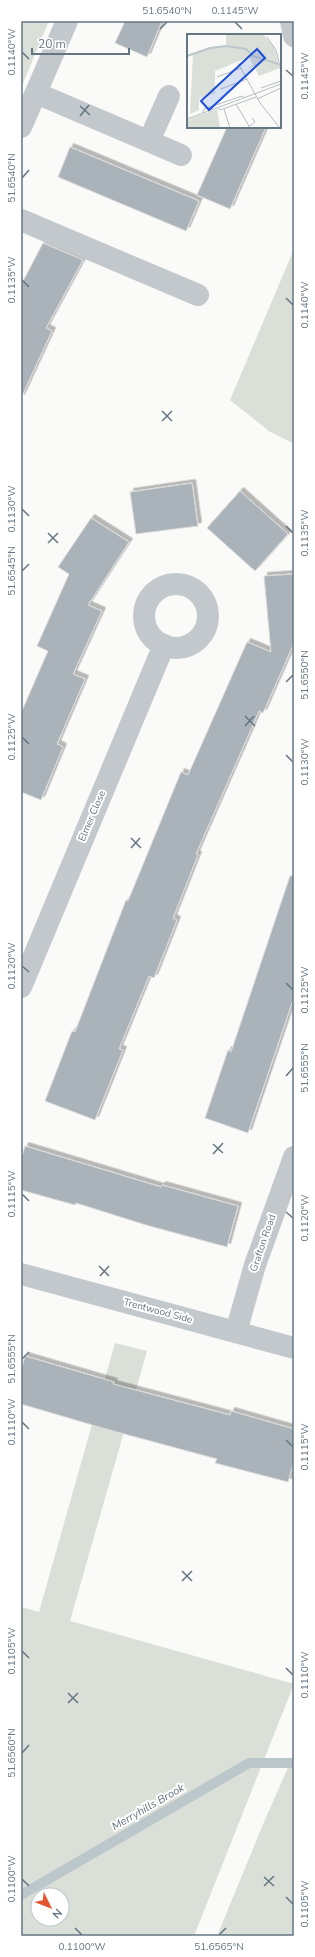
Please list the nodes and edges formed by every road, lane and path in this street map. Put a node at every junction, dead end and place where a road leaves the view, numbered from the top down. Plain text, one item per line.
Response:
1 (67, 21) edge
2 (291, 21) edge
3 (294, 36) edge
4 (36, 93) junction
5 (169, 96) dead end
6 (21, 127) edge
7 (149, 141) junction
8 (181, 155) dead end
9 (21, 220) edge
10 (198, 296) dead end
11 (164, 645) dead end
12 (21, 988) edge
13 (294, 1157) edge
14 (21, 1274) edge
15 (236, 1332) junction
16 (294, 1348) edge

1 - 4 street
2 - 3 street
4 - 6 street
4 - 7 street
5 - 7 street
7 - 8 street
9 - 10 street
11 - 12 street, Elmer Close
13 - 15 street, Grafton Road
14 - 15 street, Trentwood Side
15 - 16 street, Trentwood Side

